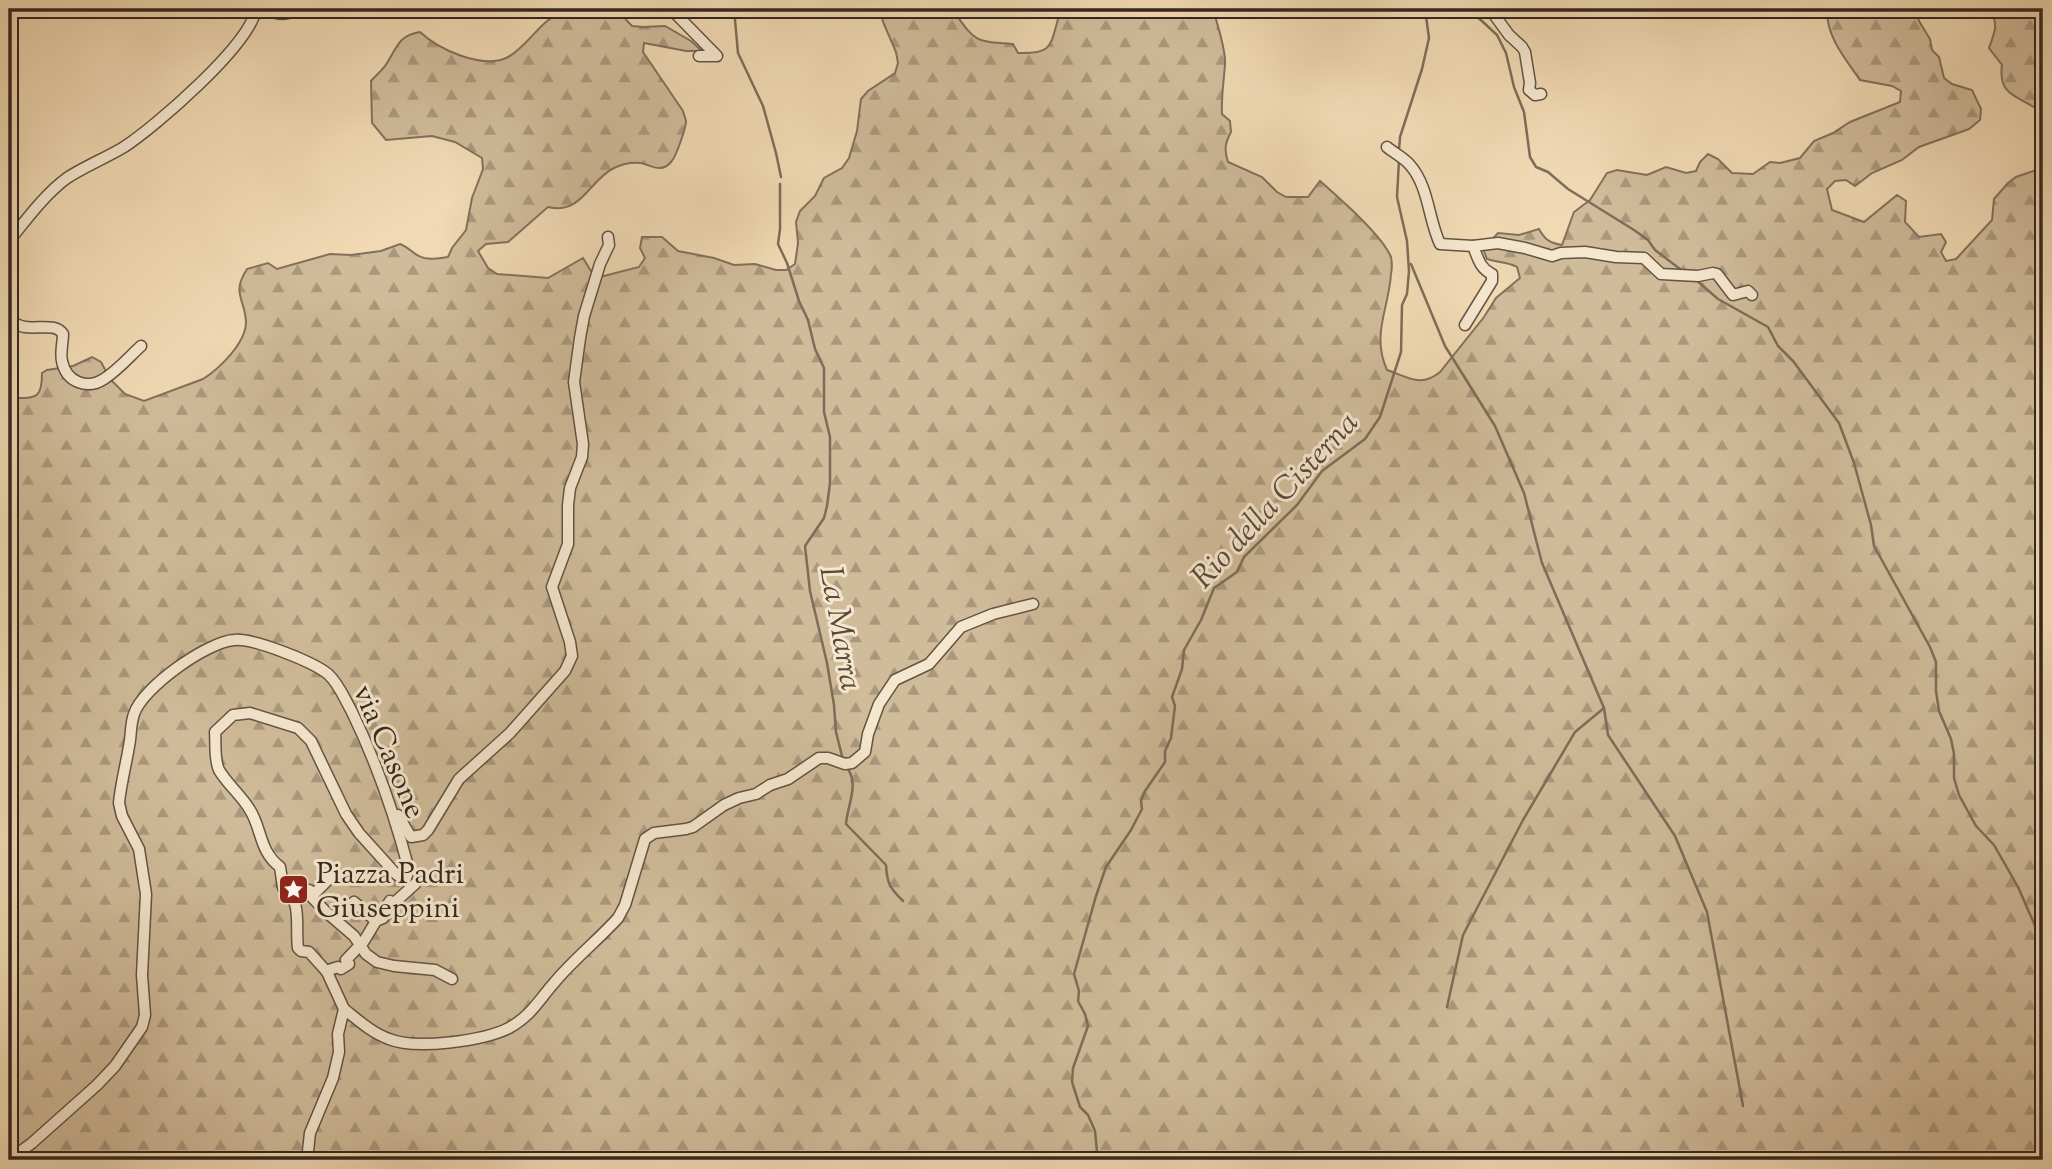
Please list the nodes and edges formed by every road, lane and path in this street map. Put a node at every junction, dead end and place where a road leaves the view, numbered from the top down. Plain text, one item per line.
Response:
1 (256, 9) edge
2 (267, 9) edge
3 (296, 9) edge
4 (671, 9) edge
5 (1490, 9) edge
6 (699, 56) dead end
7 (1541, 94) dead end
8 (1394, 152) dead end
9 (608, 237) dead end
10 (9, 241) edge
11 (1473, 246) junction
12 (1752, 295) dead end
13 (9, 321) edge
14 (1465, 325) dead end
15 (141, 346) dead end
16 (1033, 604) dead end
17 (386, 795) junction
18 (332, 876) dead end
19 (415, 884) dead end
20 (283, 887) junction
21 (304, 890) junction
22 (334, 917) junction
23 (376, 921) junction
24 (360, 946) junction
25 (326, 971) junction
26 (452, 979) dead end
27 (344, 1009) junction
28 (9, 1160) edge
29 (307, 1160) edge

1 - 10 street
2 - 3 street
4 - 6 street
5 - 7 street
8 - 11 street
9 - 17 street
11 - 12 street
11 - 14 street
13 - 15 street
16 - 27 street
17 - 20 street, via Casone
17 - 28 street, via Casone
18 - 21 street
19 - 23 street
20 - 21 street
20 - 25 street, via Casone
21 - 22 street
22 - 23 street
22 - 24 street
23 - 24 street
24 - 25 street
24 - 26 street
25 - 27 street
27 - 29 street

